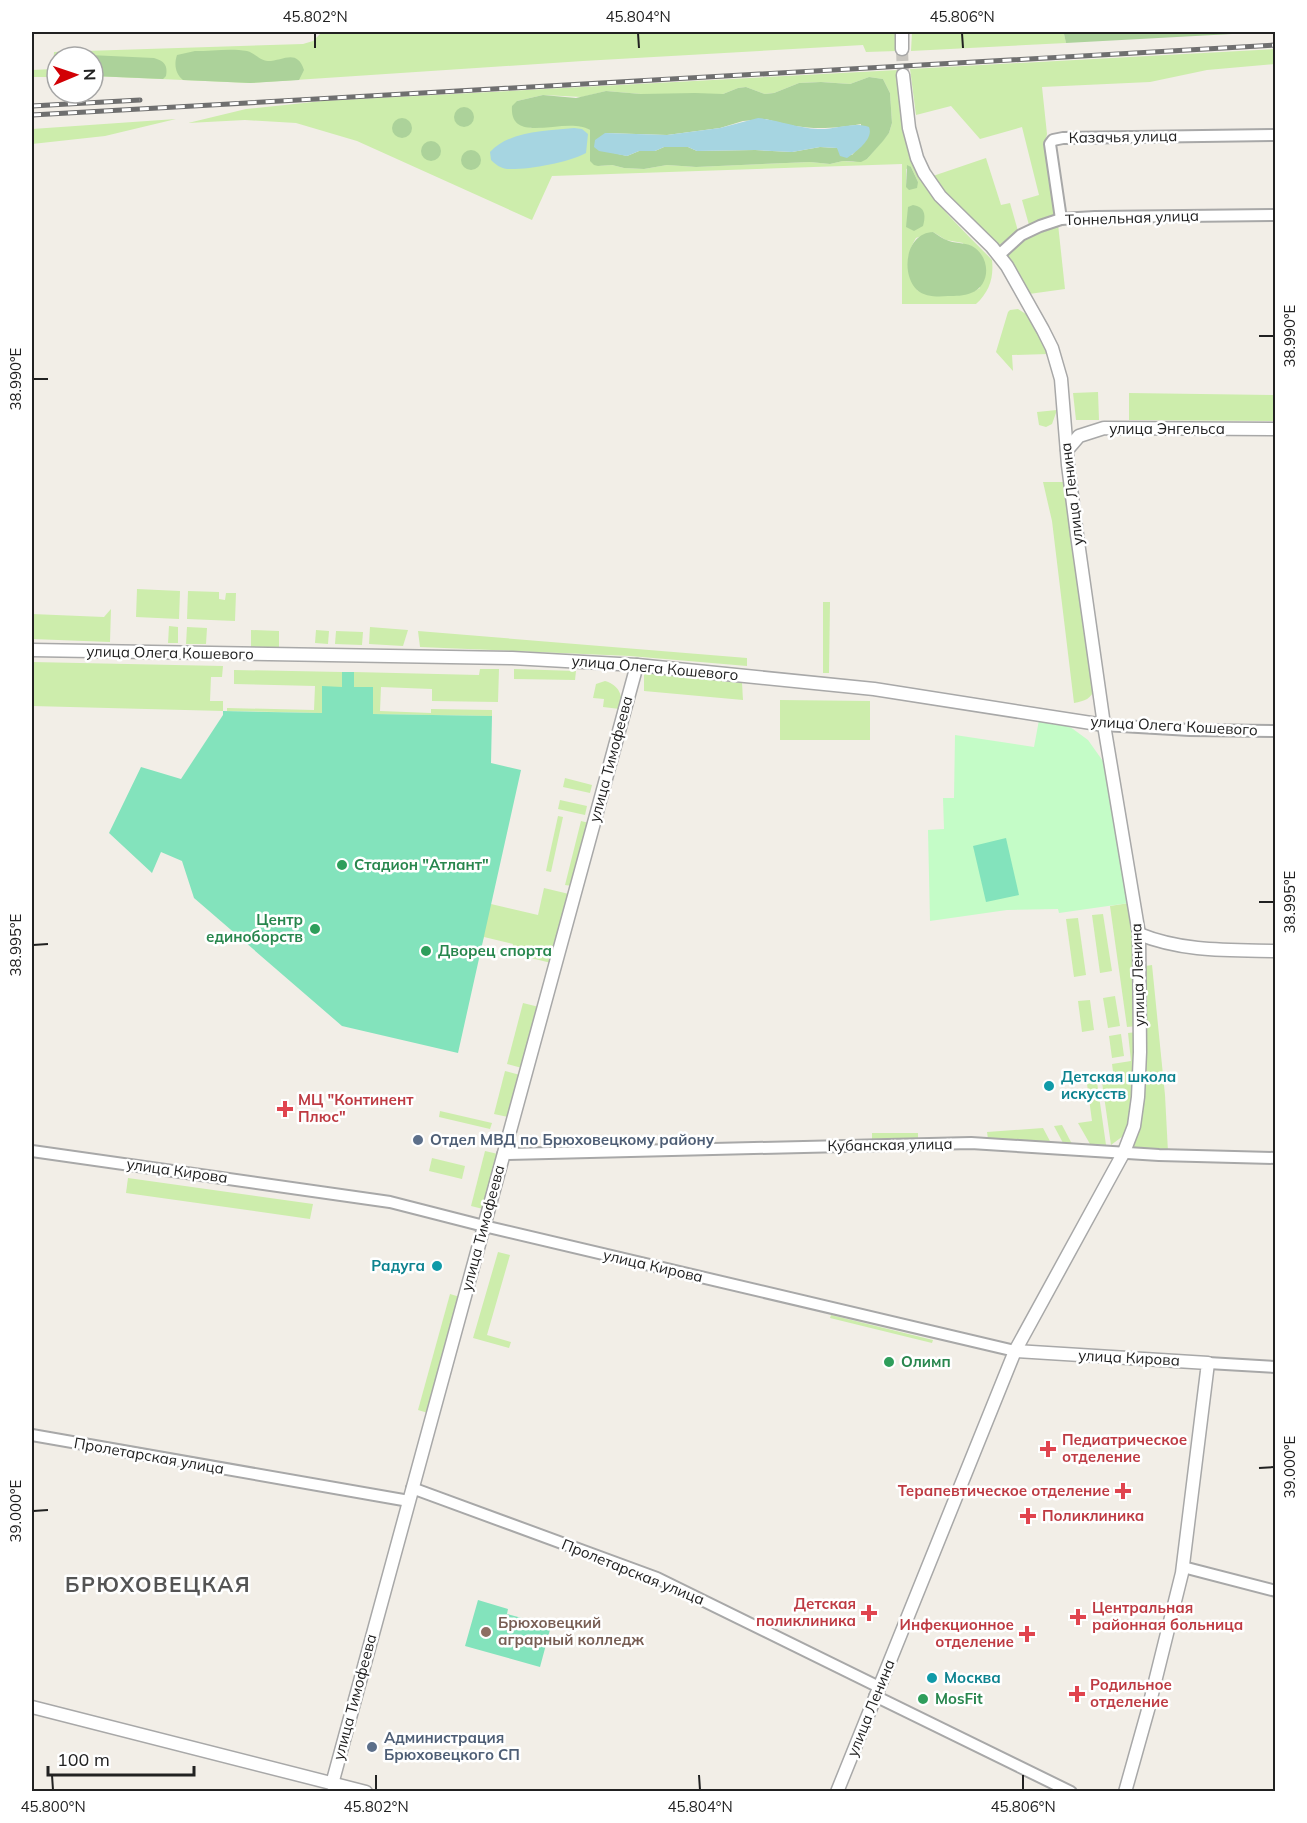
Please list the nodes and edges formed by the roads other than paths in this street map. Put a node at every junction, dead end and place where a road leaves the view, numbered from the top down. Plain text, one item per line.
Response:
1 (902, 32) edge
2 (902, 49) tunnel mouth
3 (903, 75) tunnel mouth
4 (1275, 135) edge
5 (1275, 215) edge
6 (1061, 219) junction
7 (999, 255) junction
8 (1275, 429) edge
9 (1066, 450) junction
10 (32, 650) edge
11 (637, 665) junction
12 (1104, 725) junction
13 (1275, 731) edge
14 (1139, 934) junction
15 (1275, 951) edge
16 (32, 1151) edge
17 (1124, 1152) junction
18 (503, 1154) junction
19 (1275, 1158) edge
20 (484, 1226) junction
21 (1015, 1351) junction
22 (1208, 1363) junction
23 (1275, 1367) edge
24 (32, 1435) edge
25 (412, 1488) junction
26 (409, 1501) junction
27 (1183, 1567) junction
28 (1275, 1591) edge
29 (877, 1692) junction
30 (32, 1707) edge
31 (331, 1788) edge
32 (366, 1791) edge
33 (837, 1791) edge
34 (1071, 1791) edge
35 (1125, 1791) edge

1 - 2 street
3 - 7 street, улица Ленина
4 - 6 street, Казачья улица
5 - 6 street, Тоннельная улица
6 - 7 street, Тоннельная улица
7 - 9 street, улица Ленина
8 - 9 street, улица Энгельса
9 - 12 street, улица Ленина
10 - 11 street, улица Олега Кошевого
11 - 12 street, улица Олега Кошевого
11 - 18 street, улица Тимофеева
12 - 13 street, улица Олега Кошевого
12 - 14 street, улица Ленина
14 - 15 street
14 - 17 street, улица Ленина
16 - 20 street, улица Кирова
17 - 18 street, Кубанская улица
17 - 19 street, Кубанская улица
17 - 21 street, улица Ленина
18 - 20 street, улица Тимофеева
20 - 21 street, улица Кирова
20 - 25 street, улица Тимофеева
21 - 22 street, улица Кирова
21 - 29 street, улица Ленина
22 - 23 street, улица Кирова
22 - 27 street
24 - 26 street, Пролетарская улица
25 - 26 street, улица Тимофеева
25 - 29 street, Пролетарская улица
26 - 31 street, улица Тимофеева
27 - 28 street
27 - 35 street
29 - 33 street, улица Ленина
29 - 34 street, Пролетарская улица
30 - 31 street
31 - 32 street

